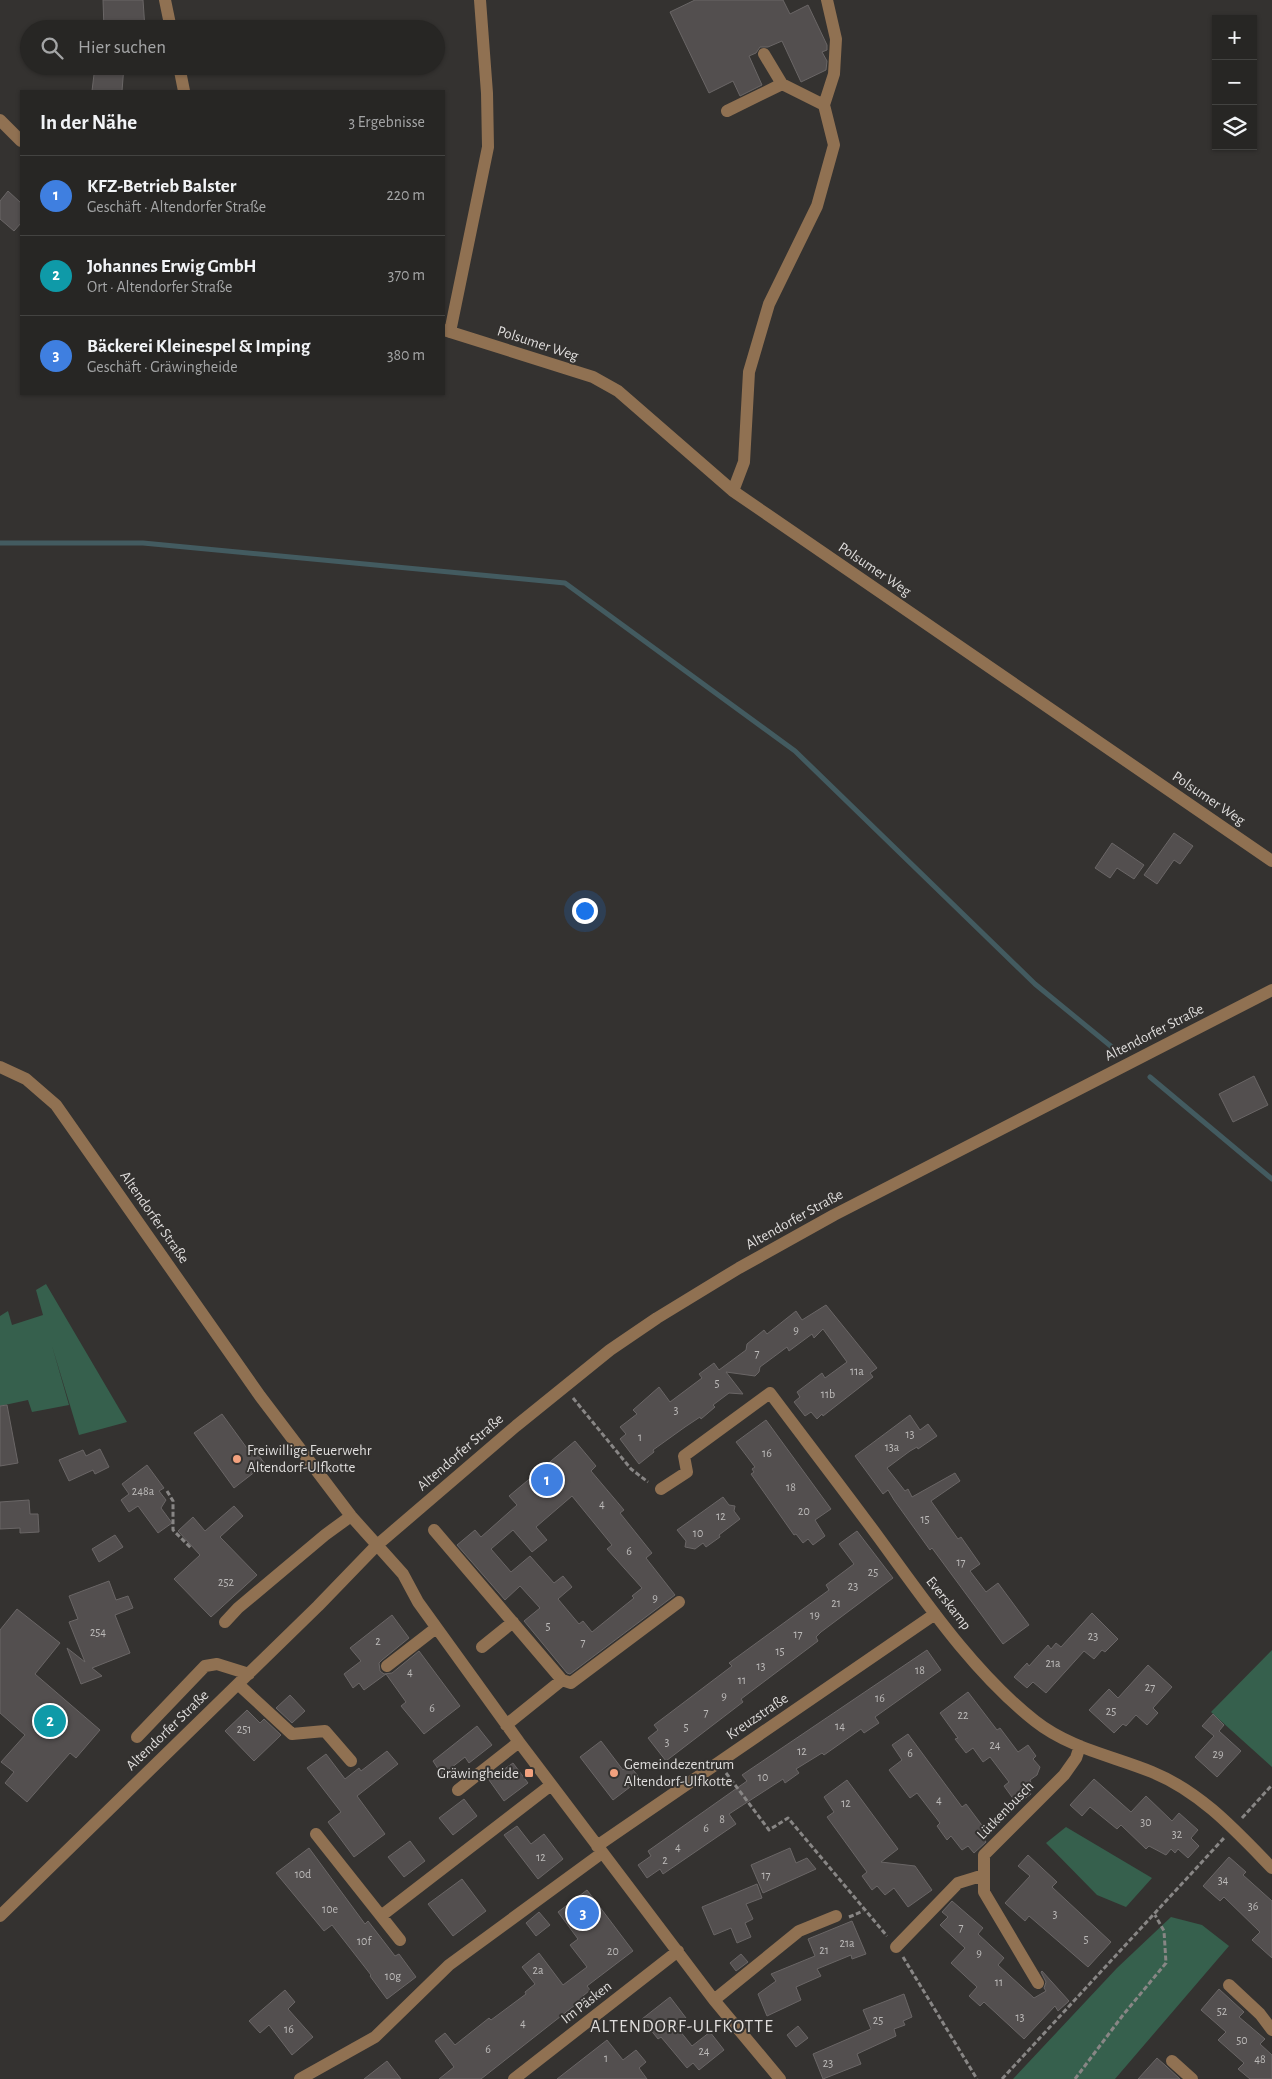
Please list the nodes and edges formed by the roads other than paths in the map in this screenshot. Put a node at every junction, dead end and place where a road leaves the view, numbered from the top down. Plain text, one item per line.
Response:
1 (165, 0) edge
2 (480, 0) edge
3 (828, 0) edge
4 (169, 20) edge
5 (764, 54) dead end
6 (181, 75) edge
7 (782, 84) junction
8 (184, 90) edge
9 (824, 105) junction
10 (727, 112) dead end
11 (0, 120) edge
12 (20, 139) edge
13 (447, 331) edge
14 (733, 490) junction
15 (1272, 861) edge
16 (1272, 990) edge
17 (0, 1067) edge
18 (661, 1489) road end
19 (351, 1516) junction
20 (434, 1530) dead end
21 (376, 1546) junction
22 (679, 1602) dead end
23 (935, 1614) junction
24 (225, 1622) dead end
25 (513, 1622) junction
26 (436, 1628) junction
27 (482, 1647) dead end
28 (387, 1666) dead end
29 (249, 1674) junction
30 (562, 1680) junction
31 (238, 1684) junction
32 (506, 1725) junction
33 (137, 1737) dead end
34 (519, 1742) junction
35 (1080, 1746) junction
36 (351, 1761) dead end
37 (551, 1785) junction
38 (458, 1790) dead end
39 (316, 1834) dead end
40 (600, 1849) junction
41 (1272, 1868) edge
42 (984, 1875) junction
43 (0, 1916) edge
44 (381, 1916) junction
45 (836, 1916) dead end
46 (400, 1940) dead end
47 (896, 1947) road end
48 (678, 1951) junction
49 (1038, 1983) dead end
50 (1229, 1985) dead end
51 (714, 2000) junction
52 (1272, 2030) edge
53 (1172, 2061) dead end
54 (300, 2079) edge
55 (514, 2079) edge
56 (780, 2079) edge
57 (1192, 2079) edge

1 - 4 street
2 - 13 street, Polsumer Weg
3 - 9 street
5 - 7 street
6 - 8 street
7 - 9 street
7 - 10 street
9 - 14 street
11 - 12 street
13 - 14 street, Polsumer Weg
14 - 15 street, Polsumer Weg
16 - 21 street, Altendorfer Straße
17 - 19 street, Altendorfer Straße
18 - 23 street, Everskamp
19 - 21 street, Altendorfer Straße
19 - 24 street
20 - 25 street
21 - 26 street
21 - 29 street, Altendorfer Straße
22 - 30 street
23 - 35 street, Everskamp
23 - 40 street, Kreuzstraße
25 - 27 street
25 - 30 street
26 - 28 street
26 - 32 street
29 - 31 street, Altendorfer Straße
29 - 33 street
30 - 32 street
31 - 36 street
31 - 43 street, Altendorfer Straße
32 - 34 street
34 - 37 street
34 - 38 street
35 - 41 street, Everskamp
35 - 42 street, Lütkenbusch
37 - 40 street
37 - 44 street
39 - 44 street
40 - 48 street
40 - 54 street
42 - 47 street
42 - 49 street, Lütkenbusch
44 - 46 street
45 - 51 street
48 - 51 street
48 - 55 street, Im Päsken
50 - 52 street
51 - 56 street
53 - 57 street

